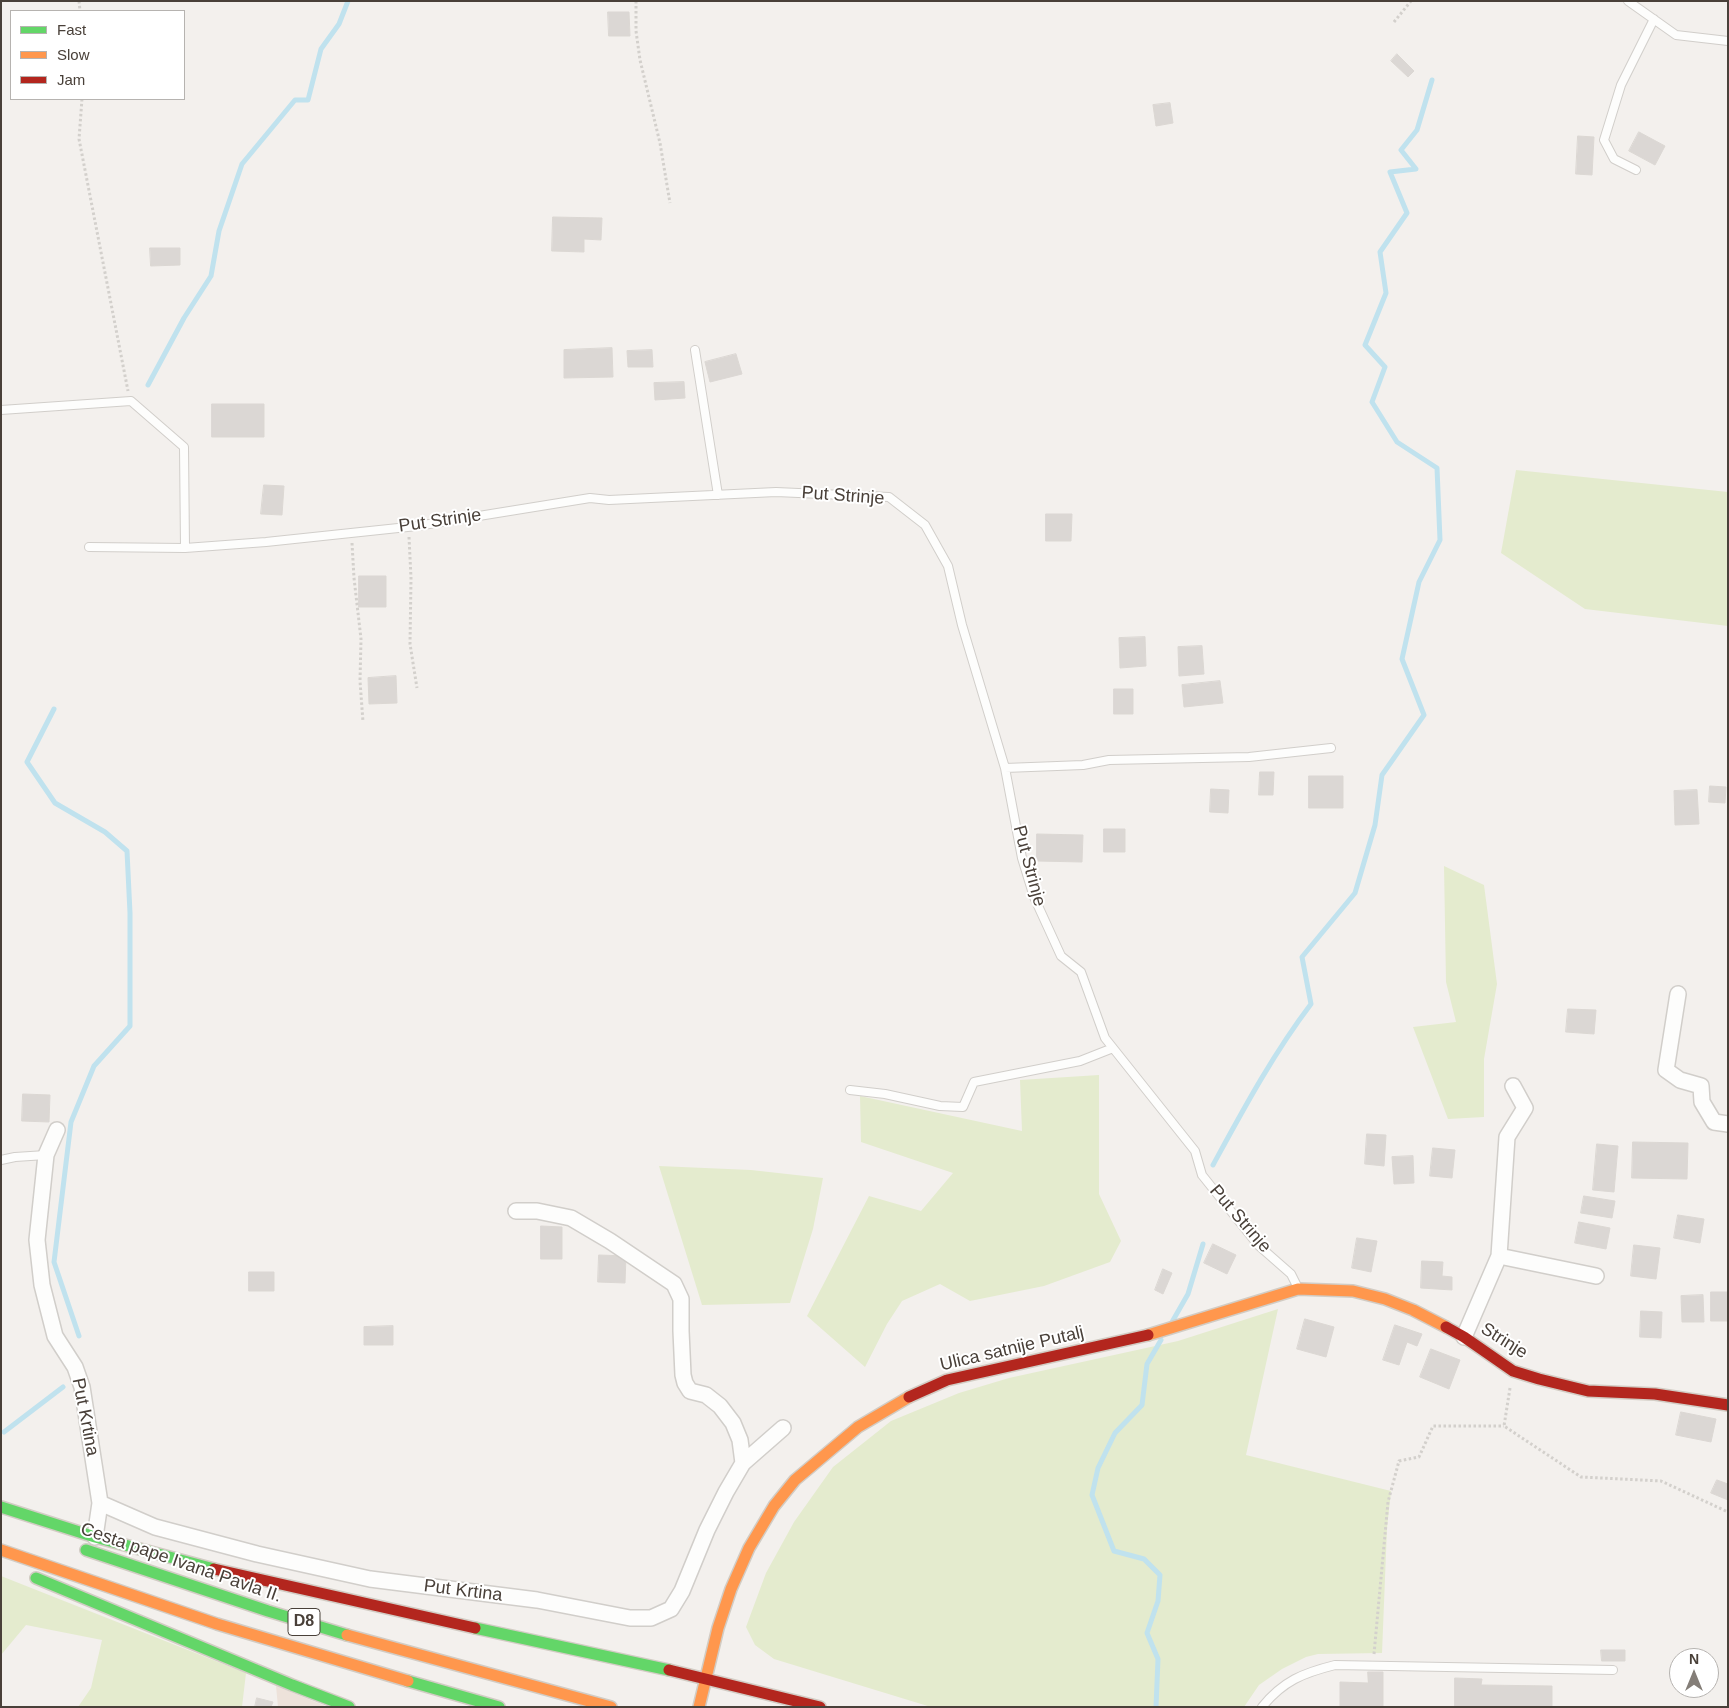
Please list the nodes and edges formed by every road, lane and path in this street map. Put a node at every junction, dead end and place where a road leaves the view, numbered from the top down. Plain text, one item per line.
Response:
1 (636, 1) edge
2 (1411, 1) edge
3 (1628, 1) edge
4 (1654, 20) junction
5 (1394, 22) dead end
6 (1728, 41) edge
7 (82, 100) edge
8 (1636, 170) dead end
9 (670, 203) dead end
10 (695, 350) dead end
11 (130, 401) junction
12 (1, 410) edge
13 (718, 495) junction
14 (408, 527) junction
15 (352, 533) junction
16 (89, 547) dead end
17 (185, 548) junction
18 (416, 688) dead end
19 (363, 722) dead end
20 (1332, 748) dead end
21 (1005, 768) junction
22 (1678, 994) dead end
23 (1114, 1048) junction
24 (1513, 1086) dead end
25 (850, 1090) dead end
26 (1728, 1124) edge
27 (57, 1130) dead end
28 (46, 1155) junction
29 (1, 1160) edge
30 (516, 1211) dead end
31 (1499, 1256) junction
32 (1596, 1276) dead end
33 (1298, 1289) junction
34 (1464, 1337) junction
35 (1513, 1371) junction
36 (1728, 1405) edge
37 (1504, 1426) junction
38 (783, 1428) dead end
39 (743, 1463) junction
40 (100, 1503) junction
41 (1, 1507) edge
42 (1728, 1512) edge
43 (95, 1537) junction
44 (75, 1546) dead end
45 (1, 1550) edge
46 (29, 1576) dead end
47 (1373, 1665) junction
48 (1613, 1670) dead end
49 (705, 1678) junction
50 (349, 1707) edge
51 (499, 1707) edge
52 (611, 1707) edge
53 (699, 1707) edge
54 (820, 1707) edge
55 (1262, 1707) edge

1 - 9 path
2 - 5 path
3 - 4 lane
4 - 6 lane
4 - 8 lane
7 - 11 path
10 - 13 lane
11 - 12 lane
11 - 17 lane
13 - 14 lane, Put Strinje
13 - 21 lane, Put Strinje
14 - 15 lane, Put Strinje
14 - 18 path
15 - 17 lane, Put Strinje
15 - 19 path
16 - 17 lane, Put Strinje
20 - 21 lane
21 - 23 lane, Put Strinje
22 - 26 street
23 - 25 lane
23 - 33 lane, Put Strinje
24 - 31 street
27 - 28 street, Put Krtina
28 - 29 lane
28 - 40 street, Put Krtina
30 - 39 street
31 - 32 street
31 - 34 street
33 - 34 main road, Strinje
33 - 49 main road, Ulica satnije Putalj
34 - 35 main road, Strinje
35 - 36 main road, Strinje
35 - 37 path
37 - 42 path
37 - 47 path
38 - 39 street, Put Krtina
39 - 40 street, Put Krtina
40 - 43 street, Put Krtina
41 - 43 main road
43 - 49 main road
44 - 52 main road, Cesta pape Ivana Pavla II. / D8
45 - 51 main road, D8
46 - 50 main road
47 - 48 lane
47 - 55 lane
49 - 53 main road, Ulica satnije Putalj
49 - 54 main road

